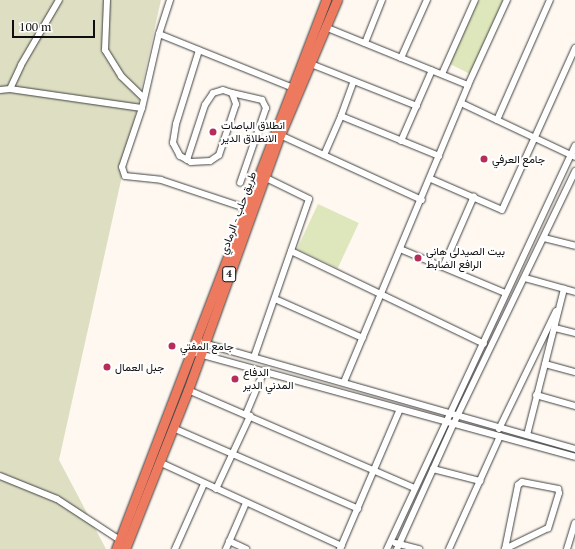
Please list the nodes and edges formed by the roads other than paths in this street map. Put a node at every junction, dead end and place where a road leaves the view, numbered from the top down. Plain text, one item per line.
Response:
1 (59, 0) edge
2 (107, 0) edge
3 (170, 0) edge
4 (326, 0) edge
5 (337, 0) edge
6 (382, 0) edge
7 (427, 0) edge
8 (475, 0) edge
9 (507, 0) edge
10 (550, 0) edge
11 (325, 27) junction
12 (159, 34) junction
13 (365, 43) junction
14 (575, 48) edge
15 (199, 50) junction
16 (402, 58) junction
17 (311, 64) junction
18 (432, 70) junction
19 (442, 74) junction
20 (354, 81) junction
21 (468, 85) junction
22 (291, 87) junction
23 (10, 89) junction
24 (0, 90) edge
25 (232, 93) junction
26 (144, 98) junction
27 (461, 103) junction
28 (417, 106) junction
29 (142, 108) junction
30 (340, 116) junction
31 (497, 120) junction
32 (280, 135) junction
33 (535, 138) junction
34 (401, 141) junction
35 (575, 146) edge
36 (324, 155) junction
37 (439, 156) junction
38 (573, 156) edge
39 (187, 160) junction
40 (575, 171) edge
41 (264, 176) junction
42 (431, 179) junction
43 (240, 183) dead end
44 (474, 196) junction
45 (422, 200) junction
46 (245, 208) junction
47 (544, 238) junction
48 (575, 246) edge
49 (400, 249) junction
50 (291, 251) junction
51 (443, 267) junction
52 (525, 278) junction
53 (564, 289) junction
54 (382, 292) junction
55 (575, 292) edge
56 (505, 293) junction
57 (274, 299) junction
58 (560, 305) junction
59 (555, 328) junction
60 (575, 333) edge
61 (363, 338) junction
62 (200, 342) junction
63 (484, 344) junction
64 (196, 353) junction
65 (254, 357) junction
66 (545, 364) junction
67 (264, 371) junction
68 (575, 372) edge
69 (344, 382) junction
70 (188, 390) junction
71 (536, 395) junction
72 (575, 406) edge
73 (400, 409) junction
74 (450, 412) junction
75 (248, 415) junction
76 (458, 416) junction
77 (444, 422) junction
78 (453, 424) junction
79 (173, 428) junction
80 (499, 428) junction
81 (526, 435) junction
82 (500, 436) junction
83 (575, 449) edge
84 (232, 454) junction
85 (575, 457) edge
86 (159, 462) junction
87 (433, 469) junction
88 (376, 470) junction
89 (0, 476) edge
90 (480, 481) junction
91 (204, 484) junction
92 (414, 488) junction
93 (216, 489) junction
94 (246, 503) junction
95 (358, 509) junction
96 (575, 523) edge
97 (120, 540) junction
98 (229, 541) junction
99 (390, 542) junction
100 (398, 547) edge
101 (341, 548) edge
102 (116, 549) edge
103 (125, 549) edge
104 (175, 549) edge
105 (226, 549) edge
106 (246, 549) edge
107 (387, 549) edge
108 (419, 549) edge
109 (449, 549) edge
110 (505, 549) edge
111 (567, 549) edge

1 - 23 street
2 - 26 street
3 - 12 street
4 - 22 highway, طريق حلب - الرمادي / 4
5 - 11 highway, طريق حلب - الرمادي / 4
6 - 13 street
7 - 16 street
8 - 19 street
9 - 21 street
10 - 31 street
11 - 13 street
11 - 17 highway, طريق حلب - الرمادي / 4
12 - 15 street
12 - 26 street
13 - 16 street
14 - 33 street
15 - 22 street
15 - 39 street
16 - 18 street
17 - 20 street
17 - 32 highway, طريق حلب - الرمادي / 4
18 - 19 street
18 - 28 street
19 - 21 street
20 - 28 street
20 - 30 street
21 - 27 street
22 - 46 highway, طريق حلب - الرمادي / 4
23 - 24 street
23 - 29 street
25 - 39 street
25 - 39 street
25 - 43 street
26 - 29 street
27 - 31 street
27 - 37 street
28 - 34 street
29 - 46 street
30 - 34 street
30 - 36 street
31 - 33 street
32 - 36 street
32 - 41 highway, طريق حلب - الرمادي / 4
33 - 38 street
33 - 44 street
34 - 37 street
35 - 38 street
36 - 45 street
37 - 42 street
38 - 56 street
40 - 47 street
41 - 50 street
41 - 62 highway, طريق حلب - الرمادي / 4
42 - 44 street
42 - 45 street
44 - 51 street
45 - 49 street
46 - 62 highway, طريق حلب - الرمادي / 4
47 - 48 street
47 - 52 street
49 - 51 street
49 - 54 street
50 - 54 street
50 - 57 street
51 - 56 street
52 - 53 street
52 - 76 street
53 - 55 street
53 - 58 street
54 - 61 street
54 - 63 street
56 - 63 street
57 - 61 street
57 - 65 street
58 - 59 street
58 - 80 street
59 - 60 street
59 - 66 street
61 - 69 street
62 - 64 highway, طريق حلب - الرمادي / 4
62 - 65 street
63 - 74 street
64 - 67 street
64 - 70 highway, طريق حلب - الرمادي / 4
64 - 97 highway, طريق حلب - الرمادي / 4
65 - 69 street
66 - 68 street
66 - 71 street
67 - 73 street
67 - 75 street
69 - 74 street
70 - 75 street
70 - 79 highway, طريق حلب - الرمادي / 4
71 - 72 street
71 - 81 street
73 - 77 street
73 - 88 street
74 - 76 street
74 - 77 street
75 - 84 street
75 - 88 street
76 - 78 street
76 - 80 street
77 - 78 street
77 - 92 street
78 - 82 street
78 - 87 street
79 - 84 street
79 - 86 highway, طريق حلب - الرمادي / 4
80 - 81 street
81 - 83 street
82 - 85 street
82 - 90 street
84 - 93 street
84 - 95 street
86 - 91 street
86 - 103 highway, طريق حلب - الرمادي / 4
87 - 90 street
87 - 100 street
88 - 92 street
88 - 95 street
89 - 97 street
90 - 109 street
91 - 93 street
91 - 104 street
92 - 99 street
93 - 94 street
94 - 98 street
94 - 101 street
95 - 101 street
96 - 111 street
97 - 102 highway, طريق حلب - الرمادي / 4
98 - 105 street
98 - 106 street
99 - 100 street
99 - 107 street
100 - 108 street
110 - 110 street

